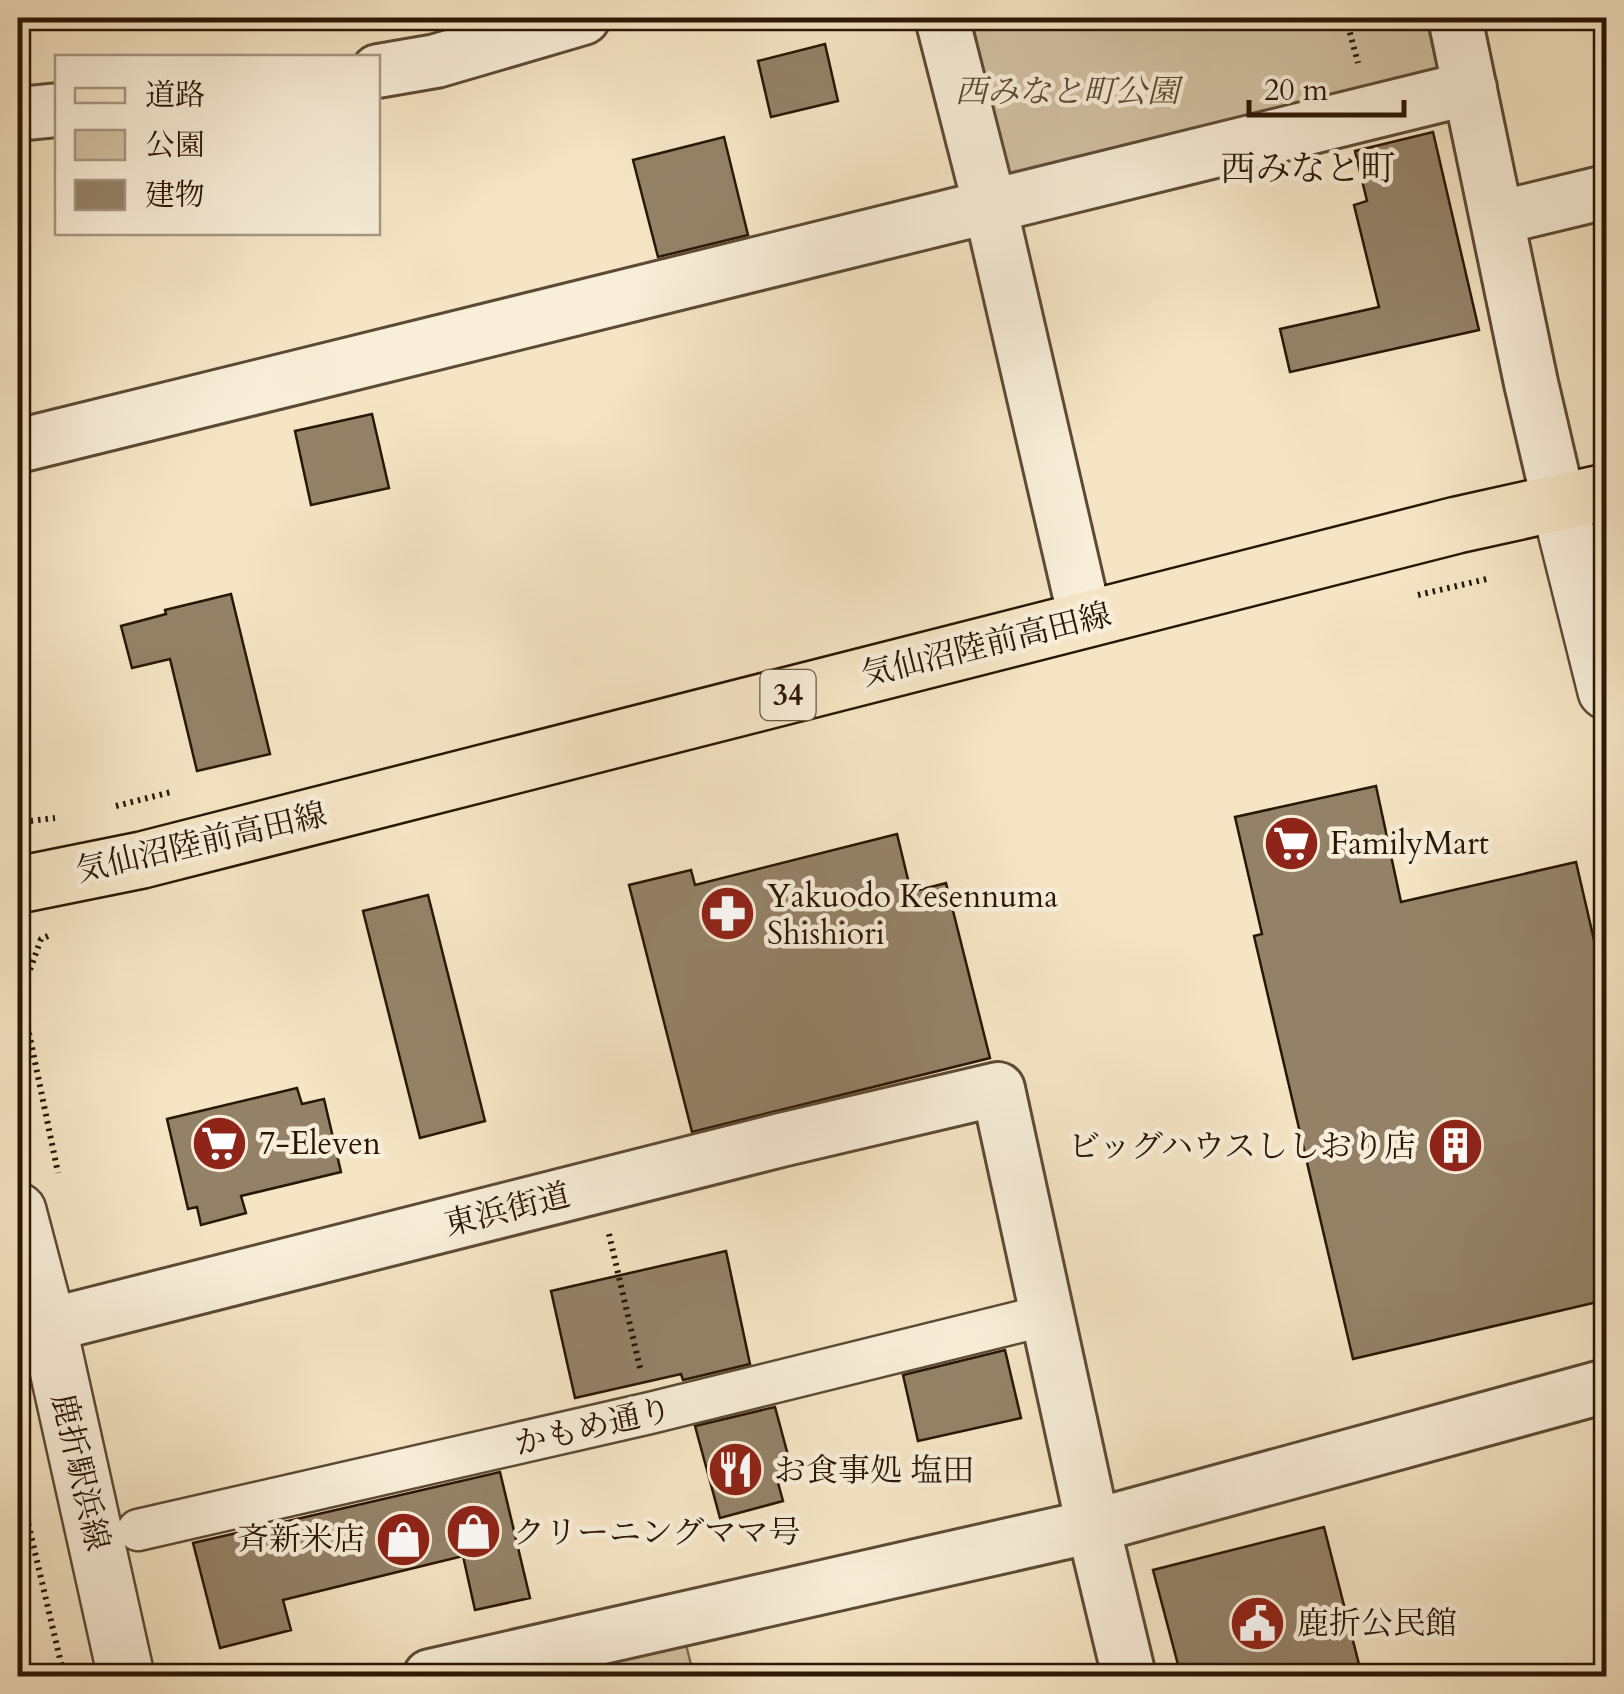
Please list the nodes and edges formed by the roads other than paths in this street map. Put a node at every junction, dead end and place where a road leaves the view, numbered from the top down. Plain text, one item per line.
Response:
1 (584, 18) edge
2 (942, 18) edge
3 (1454, 18) edge
4 (380, 71) edge
5 (1470, 88) junction
6 (55, 110) edge
7 (18, 114) edge
8 (1606, 192) edge
9 (990, 206) junction
10 (1498, 218) junction
11 (18, 446) edge
12 (1582, 497) edge
13 (1086, 618) junction
14 (1606, 691) edge
15 (18, 885) edge
16 (18, 1211) edge
17 (1048, 1315) junction
18 (33, 1329) edge
19 (1606, 1386) edge
20 (1093, 1526) junction
21 (138, 1530) dead end
22 (126, 1676) edge
23 (430, 1676) edge
24 (1129, 1676) edge

1 - 4 street
2 - 9 street
3 - 5 street
5 - 9 street
5 - 10 street
6 - 7 street
8 - 10 street
9 - 11 street
9 - 13 street
10 - 12 street
12 - 13 main road, 気仙沼陸前高田線 / 34
12 - 14 street
13 - 15 main road, 気仙沼陸前高田線 / 34
16 - 18 street, 鹿折駅浜線
17 - 18 street, 東浜街道
17 - 20 street
17 - 21 street, かもめ通り
18 - 22 street, 鹿折駅浜線
19 - 20 street
20 - 23 street
20 - 24 street

